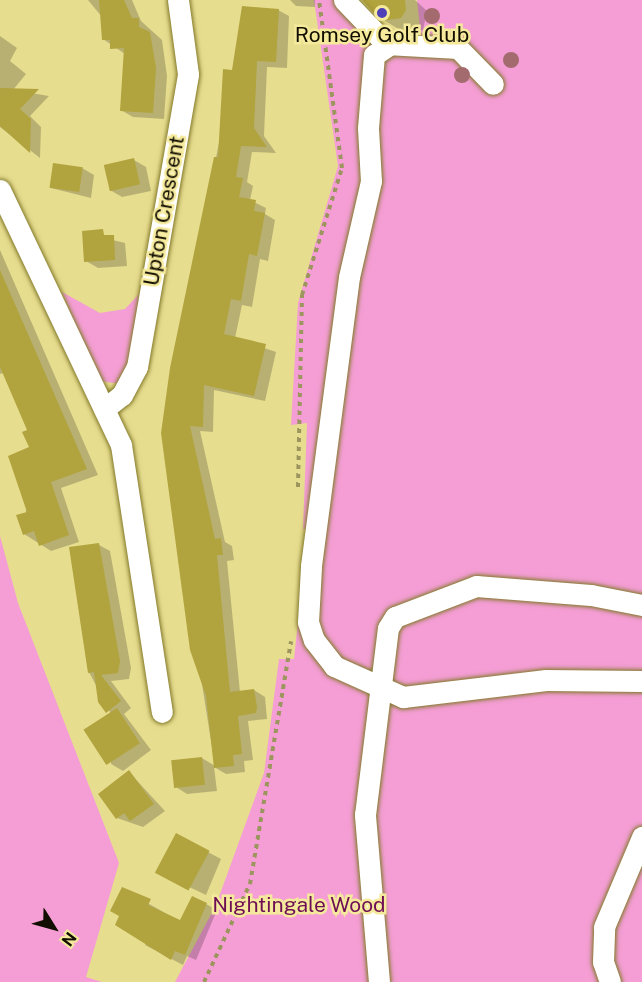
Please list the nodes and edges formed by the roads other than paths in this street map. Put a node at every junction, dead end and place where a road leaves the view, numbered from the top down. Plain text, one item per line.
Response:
1 (178, 0) edge
2 (344, 0) edge
3 (389, 45) junction
4 (493, 84) dead end
5 (0, 190) edge
6 (104, 409) junction
7 (642, 605) edge
8 (642, 681) edge
9 (382, 690) junction
10 (162, 712) dead end
11 (642, 837) edge
12 (379, 982) edge
13 (610, 982) edge

1 - 6 street, Upton Crescent
2 - 3 street
3 - 4 street
3 - 9 street
5 - 6 street
6 - 10 street
7 - 9 street
8 - 9 street
9 - 12 street
11 - 13 street

